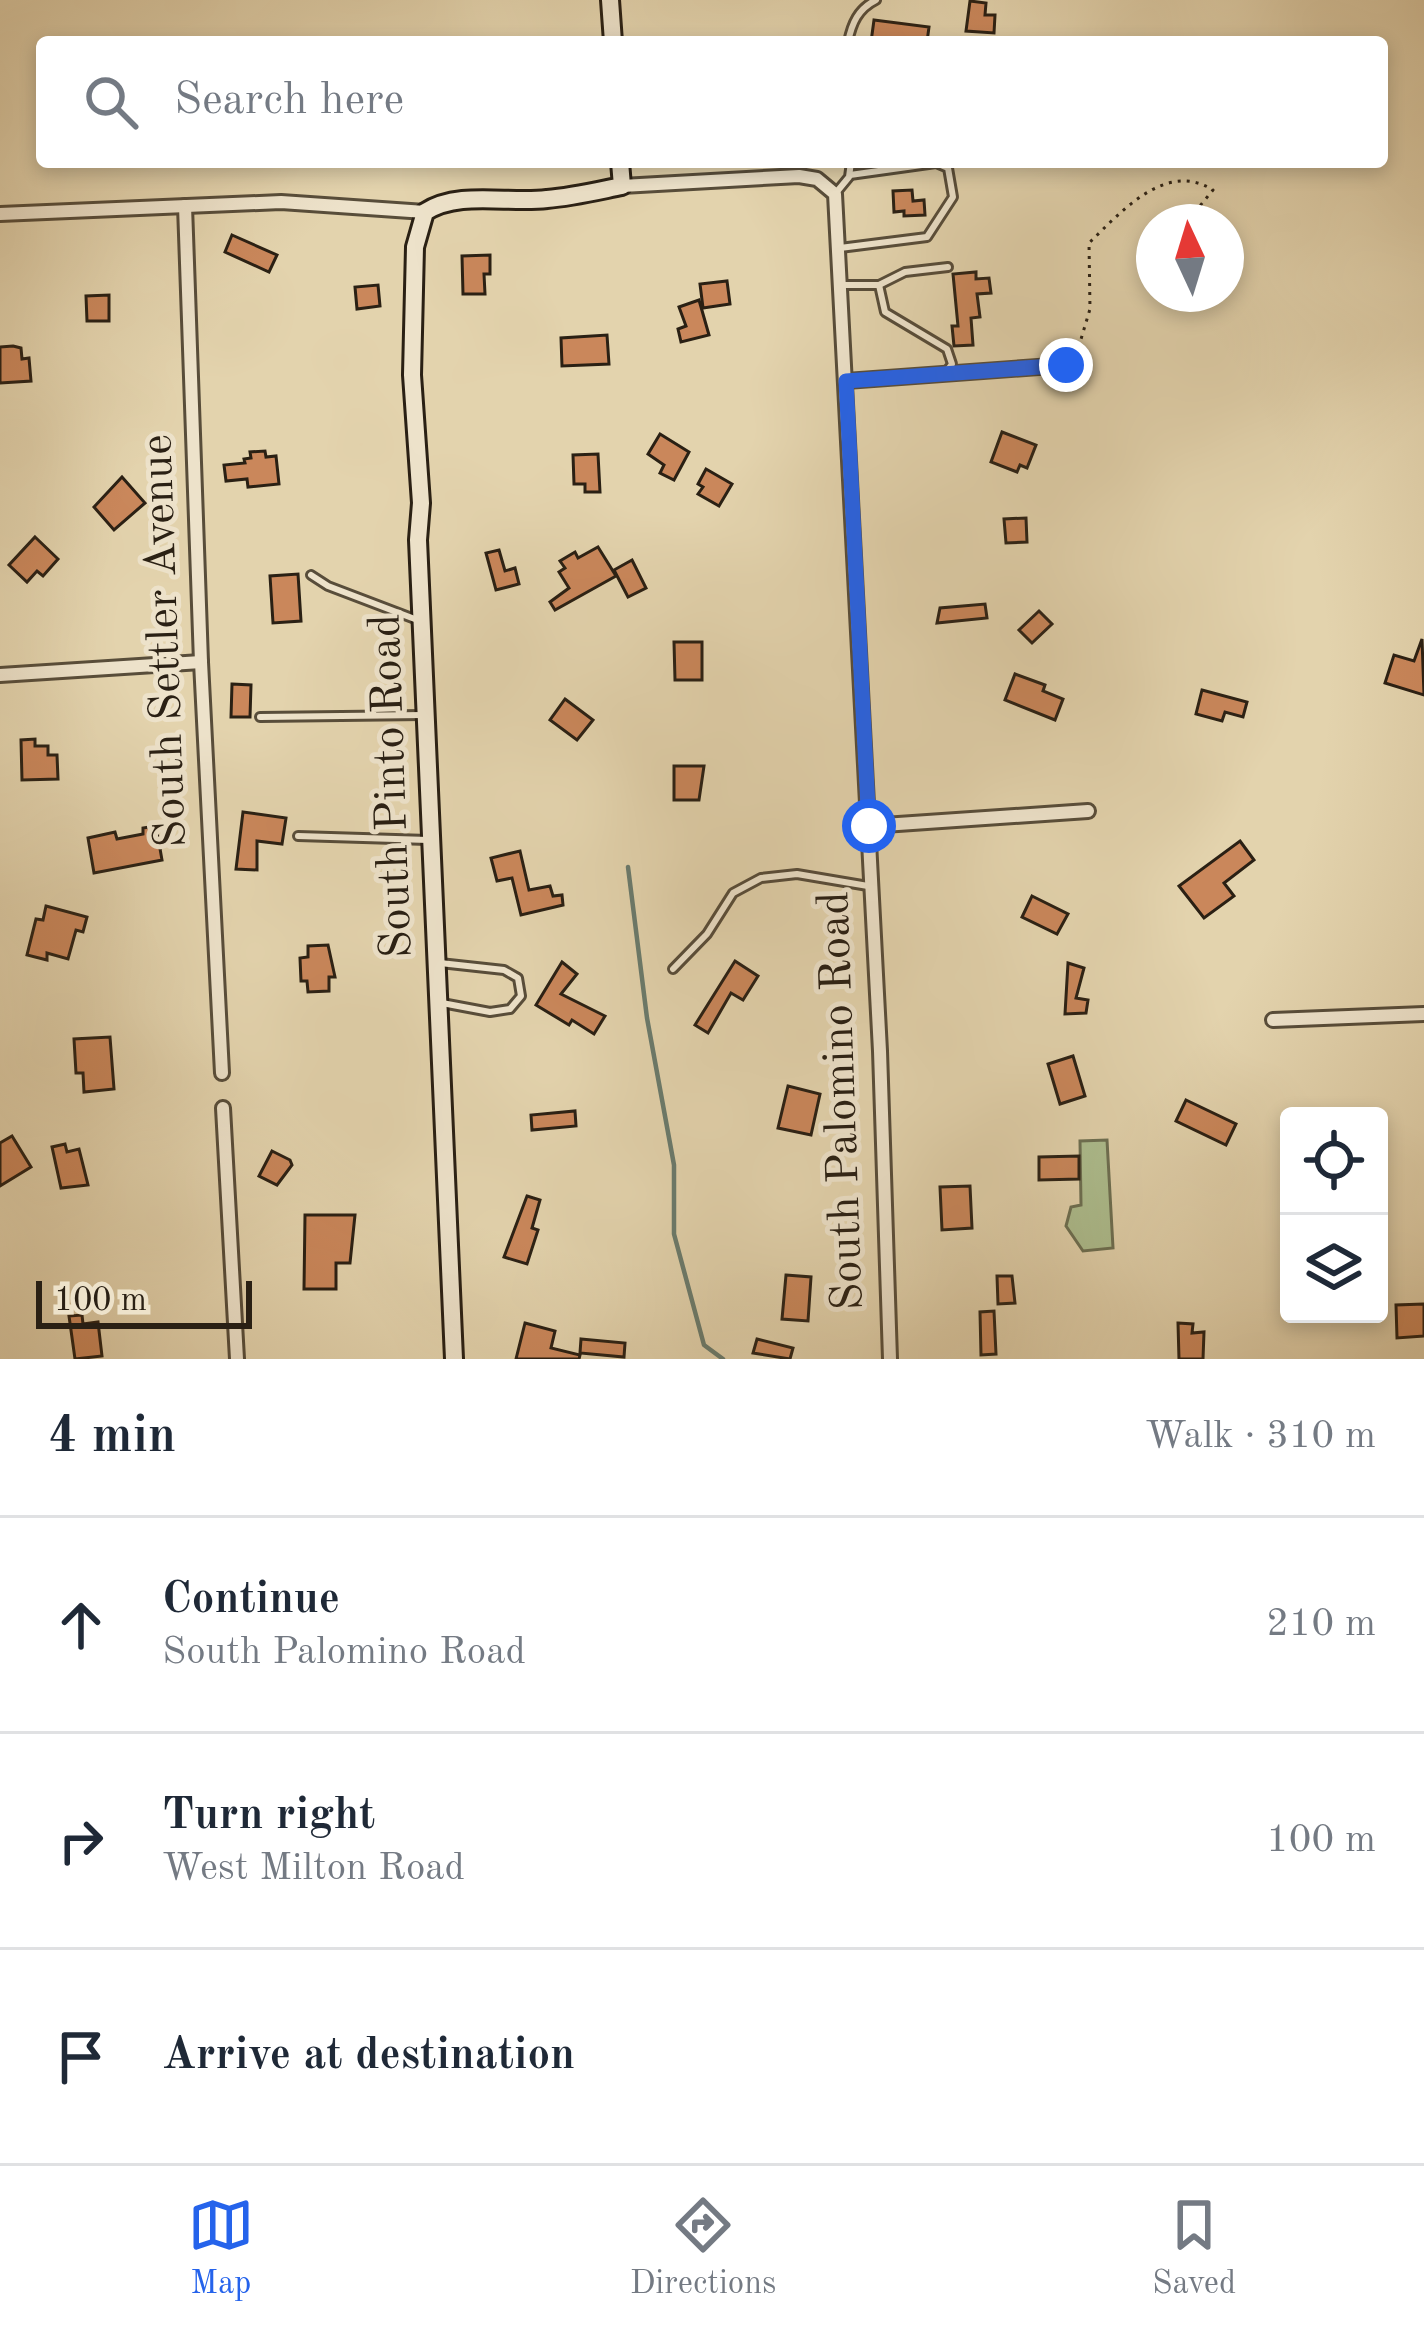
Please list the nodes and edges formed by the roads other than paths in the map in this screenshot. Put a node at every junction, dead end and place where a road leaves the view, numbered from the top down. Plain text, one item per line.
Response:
1 (610, 0) edge
2 (876, 0) edge
3 (613, 36) edge
4 (849, 36) edge
5 (620, 168) edge
6 (851, 168) edge
7 (900, 168) edge
8 (948, 168) edge
9 (850, 175) junction
10 (622, 186) junction
11 (836, 194) junction
12 (185, 206) junction
13 (425, 212) junction
14 (0, 214) edge
15 (840, 248) junction
16 (948, 267) dead end
17 (842, 285) junction
18 (879, 285) junction
19 (1066, 365) road end
20 (947, 371) junction
21 (846, 381) junction
22 (310, 575) dead end
23 (424, 622) junction
24 (201, 662) junction
25 (0, 675) edge
26 (426, 715) junction
27 (260, 717) dead end
28 (1088, 811) dead end
29 (869, 826) junction
30 (298, 836) dead end
31 (431, 840) junction
32 (872, 886) junction
33 (436, 962) junction
34 (673, 969) dead end
35 (436, 1002) junction
36 (1424, 1014) edge
37 (1273, 1021) dead end
38 (222, 1073) dead end
39 (223, 1108) dead end
40 (237, 1359) edge
41 (454, 1359) edge
42 (890, 1359) edge

1 - 3 street
2 - 4 lane
5 - 10 street
6 - 9 lane
7 - 9 lane
8 - 15 lane
9 - 11 lane
10 - 11 street
10 - 13 street
11 - 15 street, South Palomino Road
12 - 13 street
12 - 14 street
12 - 24 street, South Settler Avenue
13 - 23 street, South Pinto Road
15 - 17 street, South Palomino Road
16 - 18 lane
17 - 18 lane
17 - 21 street, South Palomino Road
18 - 20 lane
19 - 20 street
20 - 21 street
21 - 29 street, South Palomino Road
22 - 23 lane
23 - 26 street, South Pinto Road
24 - 25 street
24 - 38 street, South Settler Avenue
26 - 27 lane
26 - 31 street, South Pinto Road
28 - 29 street
29 - 32 street, South Palomino Road
30 - 31 lane
31 - 33 street, South Pinto Road
32 - 34 lane
32 - 42 street, South Palomino Road
33 - 35 street, South Pinto Road
33 - 35 lane
35 - 41 street, South Pinto Road
36 - 37 street
39 - 40 street

